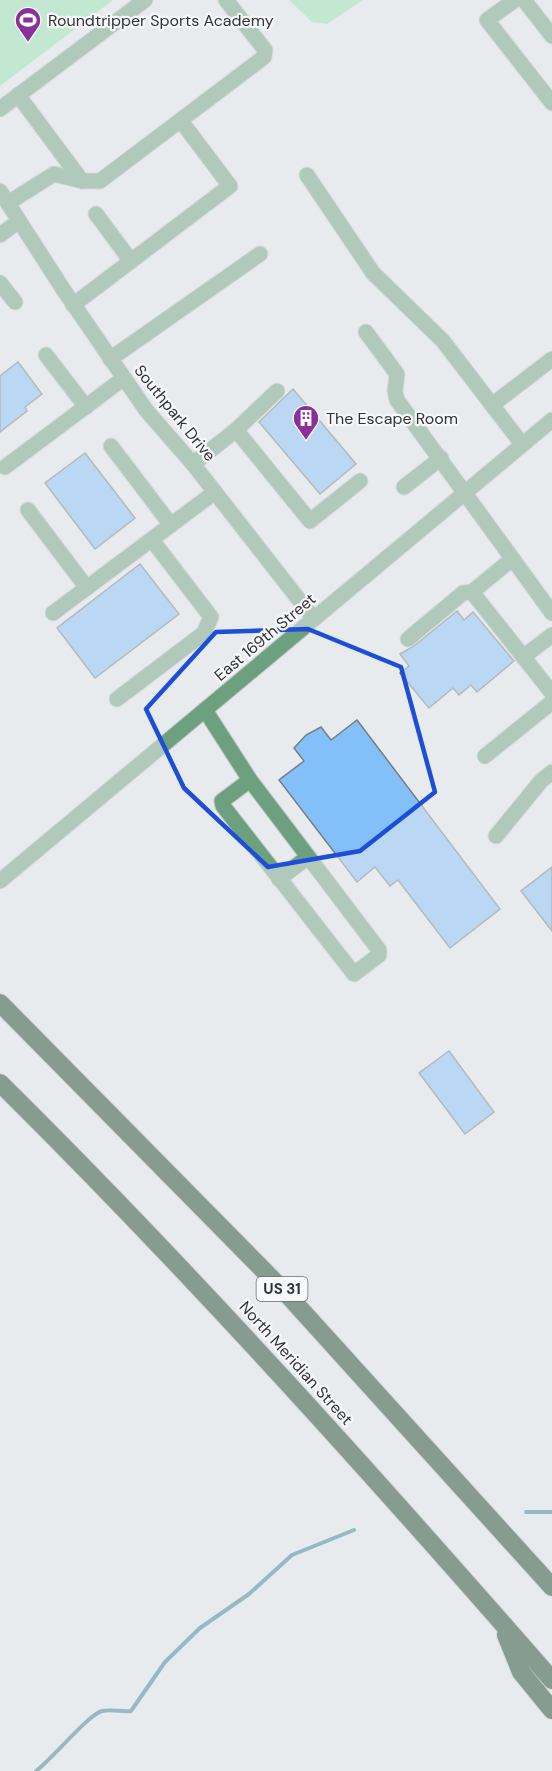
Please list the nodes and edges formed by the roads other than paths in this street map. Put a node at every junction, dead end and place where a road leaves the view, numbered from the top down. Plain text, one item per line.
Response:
1 (145, 0) edge
2 (226, 0) edge
3 (515, 0) edge
4 (524, 0) edge
5 (552, 36) edge
6 (18, 95) junction
7 (552, 104) edge
8 (0, 109) edge
9 (181, 121) junction
10 (307, 175) dead end
11 (82, 181) junction
12 (4, 197) edge
13 (96, 214) dead end
14 (19, 221) junction
15 (0, 235) edge
16 (260, 254) dead end
17 (131, 261) junction
18 (0, 283) edge
19 (15, 302) dead end
20 (73, 305) junction
21 (366, 332) dead end
22 (46, 355) dead end
23 (110, 359) junction
24 (552, 359) edge
25 (124, 378) junction
26 (277, 391) dead end
27 (492, 405) junction
28 (86, 407) junction
29 (552, 420) edge
30 (236, 429) junction
31 (522, 444) junction
32 (111, 446) dead end
33 (441, 458) junction
34 (193, 464) junction
35 (5, 467) dead end
36 (360, 481) dead end
37 (404, 487) dead end
38 (215, 492) junction
39 (464, 493) junction
40 (28, 510) dead end
41 (171, 525) junction
42 (152, 540) junction
43 (512, 559) junction
44 (87, 588) junction
45 (472, 592) junction
46 (53, 613) dead end
47 (552, 613) edge
48 (314, 619) junction
49 (552, 635) edge
50 (408, 639) dead end
51 (524, 657) junction
52 (552, 693) edge
53 (117, 699) dead end
54 (552, 702) edge
55 (205, 710) junction
56 (485, 756) dead end
57 (552, 772) edge
58 (250, 780) junction
59 (496, 836) dead end
60 (309, 857) junction
61 (279, 879) junction
62 (0, 881) edge
63 (0, 1004) edge
64 (0, 1083) edge
65 (552, 1587) edge
66 (499, 1620) junction
67 (552, 1680) edge
68 (552, 1710) edge

1 - 6 street
2 - 9 street
3 - 7 street
4 - 5 street
6 - 8 street
6 - 11 street
9 - 11 street
9 - 17 street
10 - 27 street
11 - 12 street
12 - 14 street, Southpark Drive
13 - 17 street
14 - 15 street
14 - 20 street, Southpark Drive
16 - 23 street
17 - 20 street
18 - 19 street
20 - 23 street, Southpark Drive
21 - 33 street
22 - 28 street
23 - 25 street, Southpark Drive
24 - 27 street
25 - 28 street
25 - 34 street, Southpark Drive
26 - 30 street
27 - 31 street
28 - 35 street
29 - 31 street, East 169th Street
30 - 34 street
30 - 36 street
31 - 39 street, East 169th Street
32 - 41 street
33 - 37 street
33 - 39 street
34 - 38 street, Southpark Drive
38 - 41 street
38 - 48 street, Southpark Drive
39 - 43 street
39 - 48 street, East 169th Street
40 - 44 street
41 - 42 street
42 - 44 street
42 - 53 street
43 - 45 street
43 - 47 street
44 - 46 street
45 - 50 street
45 - 51 street
48 - 55 street, East 169th Street
49 - 51 street
51 - 52 street
54 - 56 street
55 - 58 street
55 - 62 street, East 169th Street
57 - 59 street
58 - 60 street
58 - 61 street
60 - 61 street
60 - 61 street
63 - 65 highway, US 31
64 - 66 highway, North Meridian Street
66 - 67 highway, North Meridian Street
66 - 68 highway

